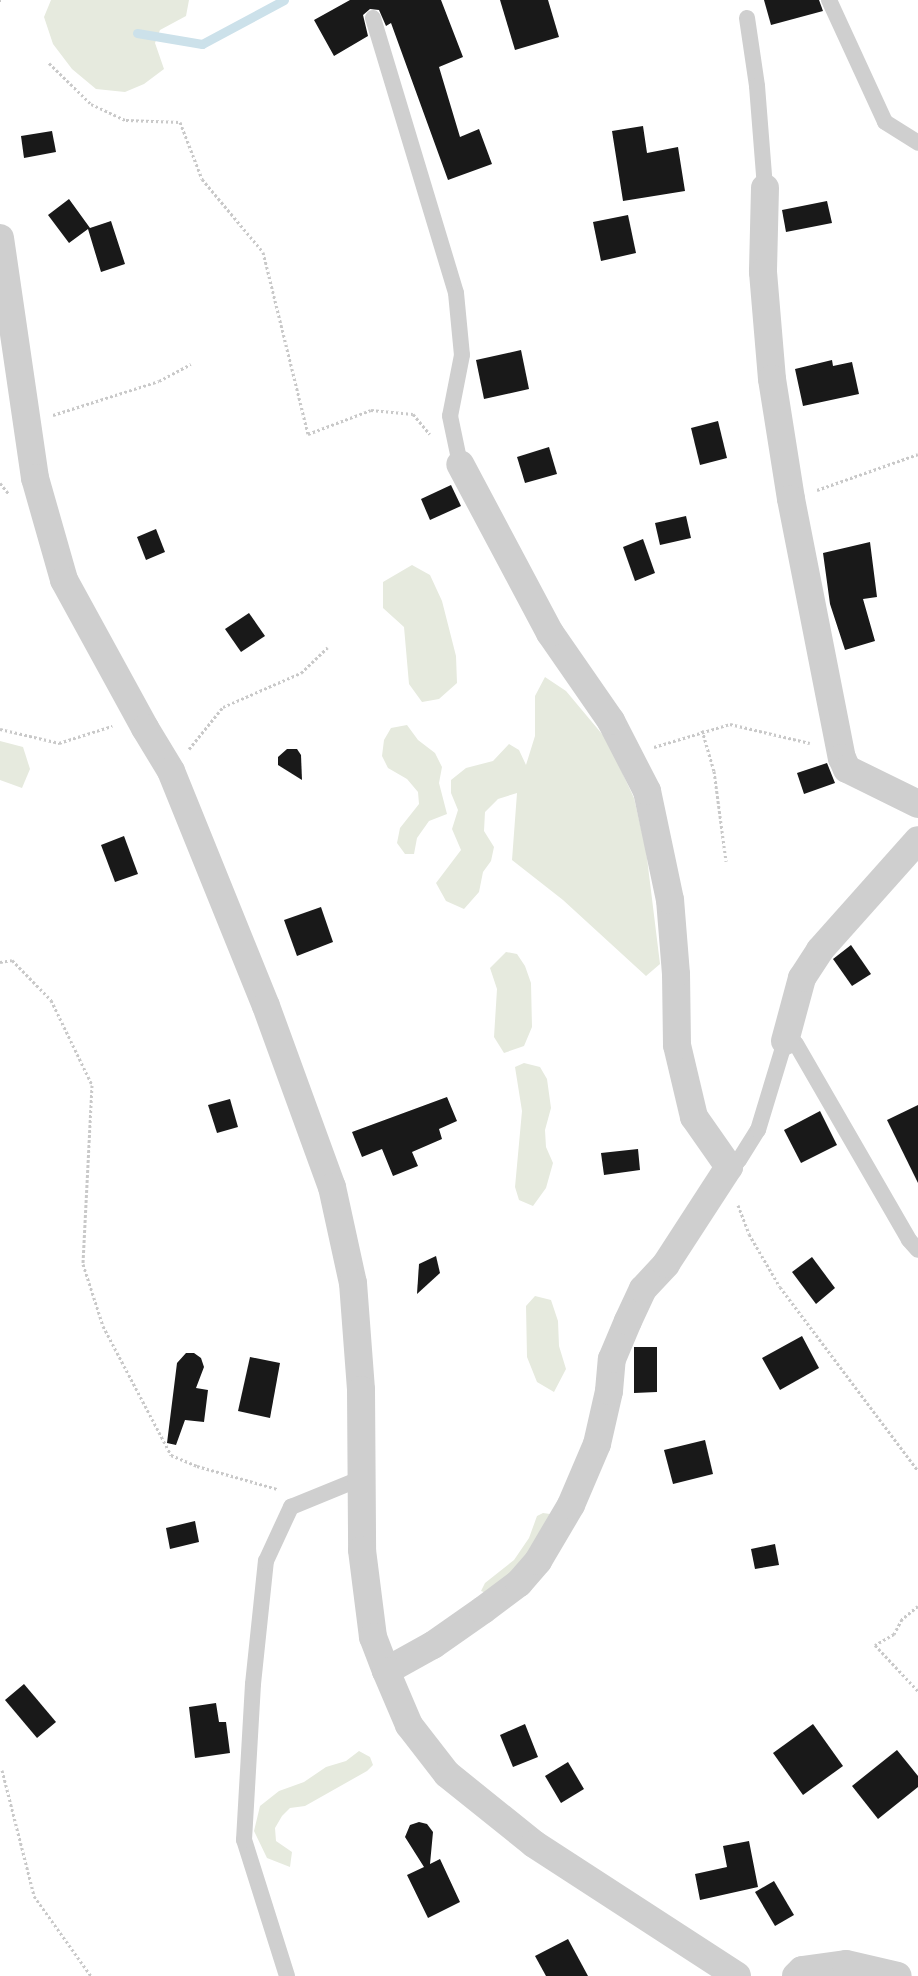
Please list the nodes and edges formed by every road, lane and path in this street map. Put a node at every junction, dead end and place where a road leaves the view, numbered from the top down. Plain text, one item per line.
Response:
1 (829, 0) edge
2 (373, 18) dead end
3 (747, 18) dead end
4 (49, 63) dead end
5 (918, 143) edge
6 (764, 188) joint
7 (0, 238) edge
8 (191, 364) dead end
9 (26, 423) junction
10 (918, 454) edge
11 (460, 464) junction
12 (0, 483) edge
13 (12, 498) dead end
14 (790, 499) junction
15 (328, 647) dead end
16 (138, 717) junction
17 (0, 729) edge
18 (702, 730) junction
19 (630, 756) junction
20 (842, 758) junction
21 (171, 770) junction
22 (918, 804) edge
23 (918, 840) edge
24 (726, 861) dead end
25 (0, 962) edge
26 (785, 1041) junction
27 (729, 1167) junction
28 (918, 1250) edge
29 (918, 1470) edge
30 (362, 1478) junction
31 (291, 1507) junction
32 (918, 1606) edge
33 (386, 1671) junction
34 (918, 1691) edge
35 (2, 1770) dead end
36 (728, 1974) edge
37 (91, 1976) edge
38 (287, 1976) edge
39 (796, 1976) edge
40 (898, 1976) edge

1 - 5 lane
2 - 11 lane
3 - 6 lane
4 - 11 path
6 - 14 street
7 - 9 street
8 - 9 path
9 - 16 street
10 - 14 path
11 - 19 street
12 - 13 path
14 - 20 street
15 - 21 path
16 - 17 path
16 - 21 street
18 - 19 path
18 - 20 path
18 - 24 path
19 - 27 street
20 - 22 street
21 - 30 street
23 - 26 street
25 - 31 path
26 - 27 lane
26 - 28 lane
27 - 29 path
27 - 33 street
30 - 31 lane
30 - 33 street
31 - 38 lane
32 - 34 path
33 - 36 street
35 - 37 path
39 - 40 street

